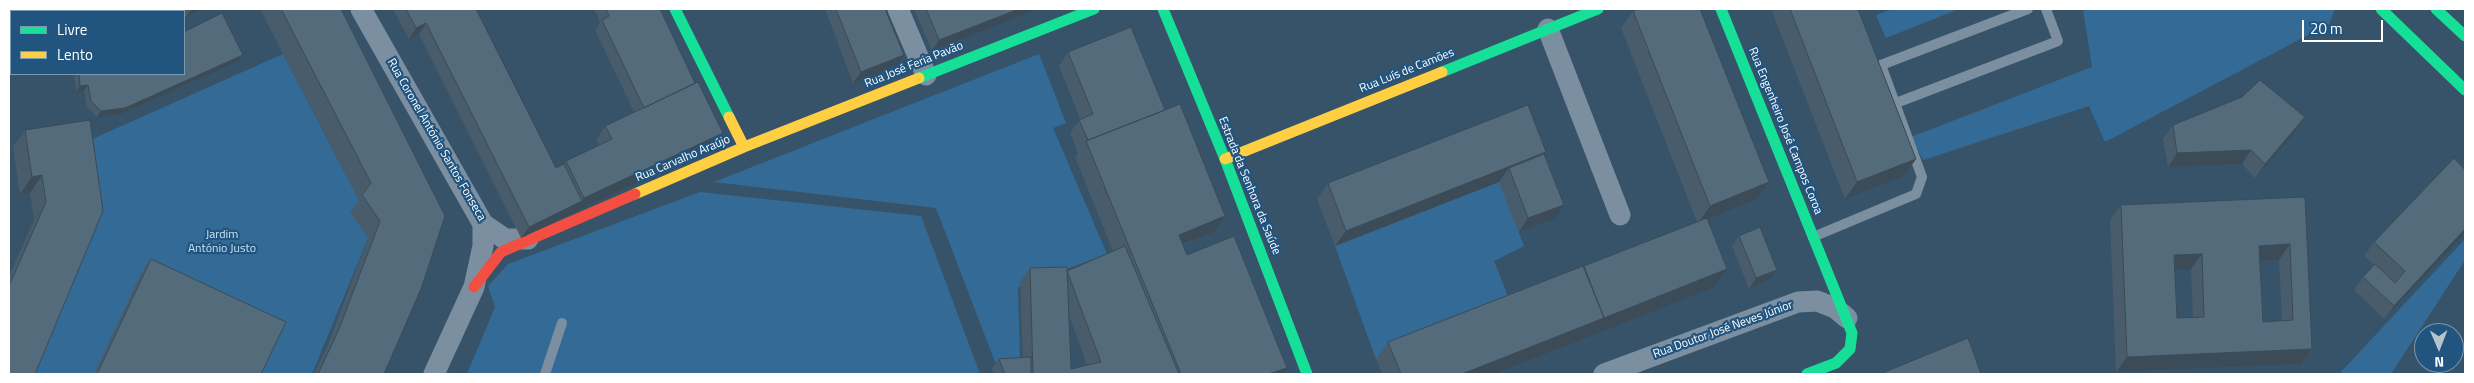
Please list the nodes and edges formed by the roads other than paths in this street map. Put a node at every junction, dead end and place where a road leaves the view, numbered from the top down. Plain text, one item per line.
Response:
1 (361, 9) edge
2 (675, 9) edge
3 (898, 9) edge
4 (1094, 9) edge
5 (1163, 9) edge
6 (1598, 9) edge
7 (1721, 9) edge
8 (2028, 9) edge
9 (2046, 9) edge
10 (2382, 9) edge
11 (2436, 9) edge
12 (1548, 29) junction
13 (2465, 36) edge
14 (926, 75) junction
15 (2465, 90) edge
16 (1896, 103) junction
17 (744, 148) junction
18 (1225, 159) junction
19 (1620, 215) dead end
20 (483, 224) junction
21 (539, 236) junction
22 (1812, 237) junction
23 (1823, 264) junction
24 (474, 288) junction
25 (1798, 302) junction
26 (1847, 318) junction
27 (562, 322) dead end
28 (1668, 350) junction
29 (434, 374) edge
30 (545, 374) edge
31 (1307, 374) edge
32 (1604, 374) edge
33 (1649, 374) edge
34 (1807, 374) edge

1 - 20 street, Rua Coronel António Santos Fonseca
2 - 17 street, Rua Carvalho Araújo
3 - 14 street
4 - 14 street, Rua José Feria Pavão
5 - 18 street, Estrada da Senhora da Saúde
6 - 12 street, Rua Luís de Camões
7 - 22 street, Rua Engenheiro José Campos Coroa
8 - 16 lane
9 - 16 lane
10 - 15 street
11 - 13 street
12 - 18 street, Rua Luís de Camões
12 - 19 street
14 - 17 street, Rua José Feria Pavão
16 - 22 lane
17 - 21 street, Rua Carvalho Araújo
18 - 31 street, Estrada da Senhora da Saúde
20 - 21 street, Rua Coronel António Santos Fonseca
20 - 24 street
21 - 24 street, Rua Carvalho Araújo
22 - 23 street, Rua Engenheiro José Campos Coroa
23 - 25 street
23 - 26 street, Rua Engenheiro José Campos Coroa
24 - 29 street
25 - 26 street, Rua Doutor José Neves Júnior
25 - 28 street, Rua Doutor José Neves Júnior
26 - 34 street
27 - 30 lane
28 - 32 street, Rua Doutor José Neves Júnior
28 - 33 street

